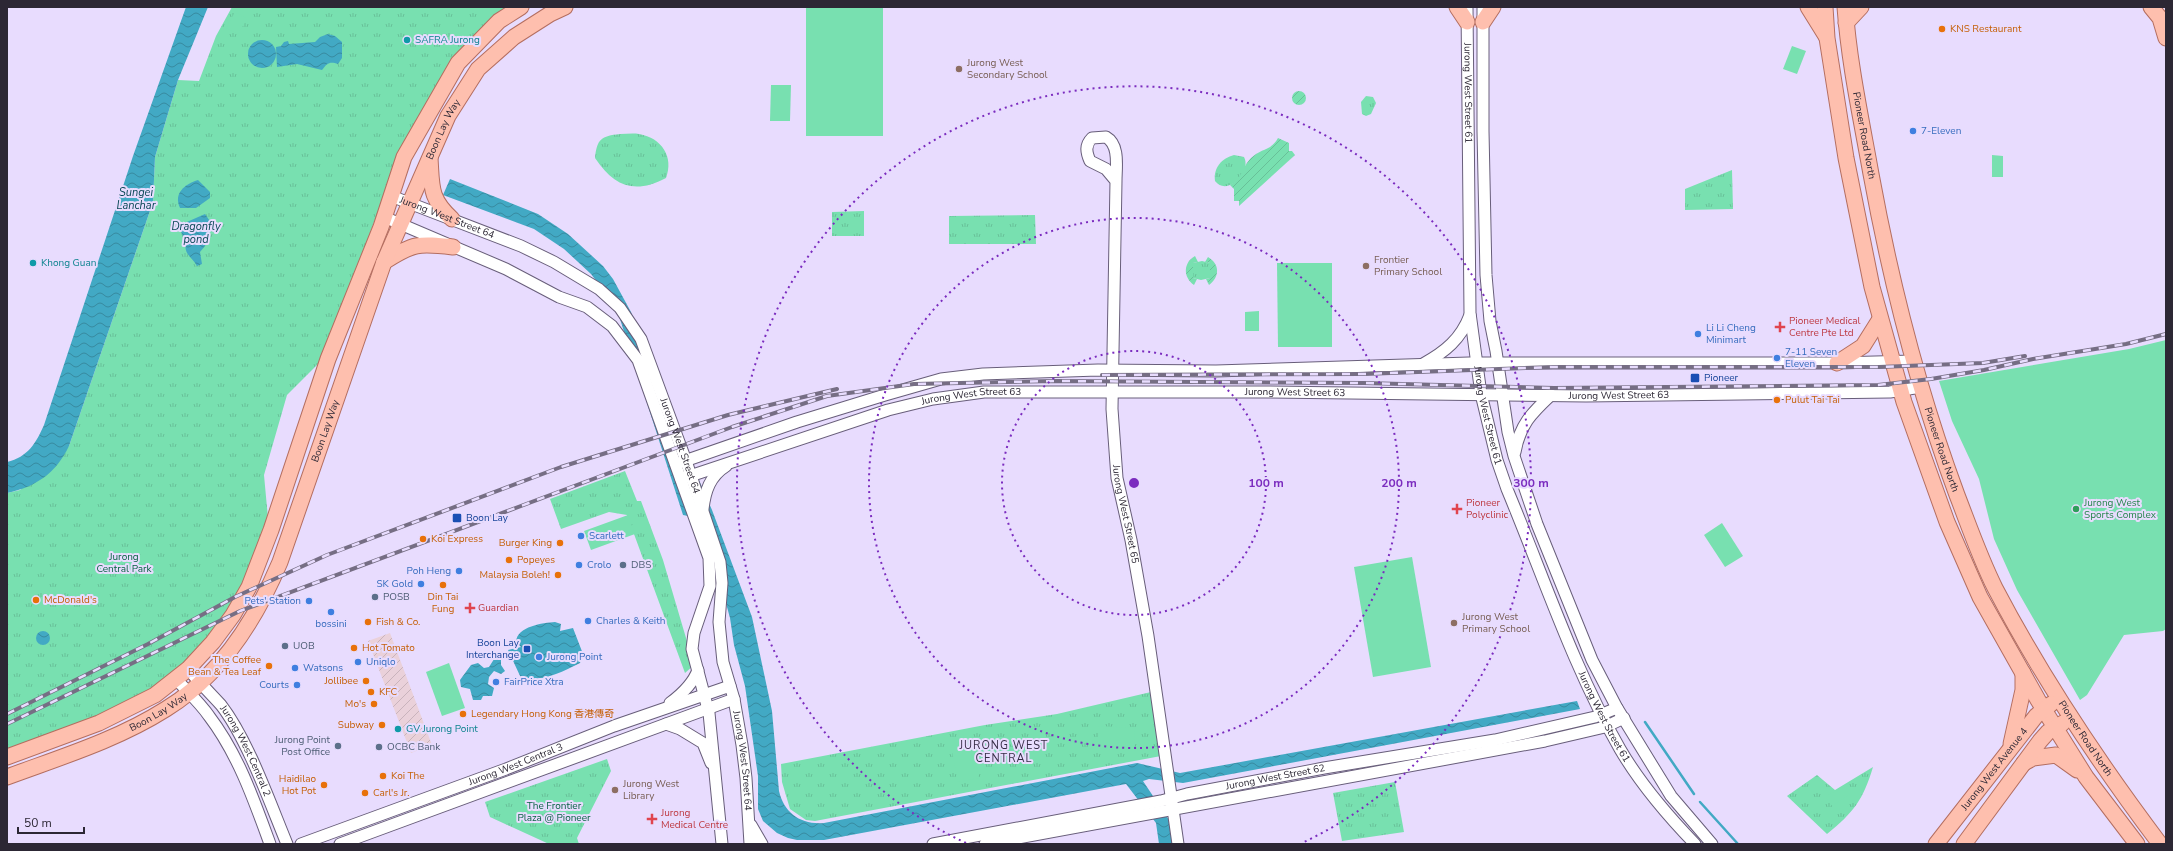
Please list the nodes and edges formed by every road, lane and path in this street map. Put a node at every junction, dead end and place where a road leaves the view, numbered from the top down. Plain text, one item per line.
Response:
1 (521, 7) edge
2 (565, 7) edge
3 (1457, 7) edge
4 (1467, 7) edge
5 (1493, 7) edge
6 (1808, 7) edge
7 (1825, 7) edge
8 (1845, 7) edge
9 (1861, 7) edge
10 (2151, 7) edge
11 (2163, 7) edge
12 (1483, 14) edge
13 (1467, 22) junction
14 (1846, 23) junction
15 (1827, 38) junction
16 (2166, 38) edge
17 (430, 157) junction
18 (1116, 181) dead end
19 (391, 196) junction
20 (410, 202) junction
21 (384, 217) junction
22 (452, 219) junction
23 (400, 224) junction
24 (453, 247) junction
25 (384, 262) junction
26 (1470, 314) junction
27 (1880, 319) junction
28 (1913, 361) junction
29 (1892, 362) junction
30 (1837, 363) junction
31 (1475, 364) junction
32 (1497, 364) junction
33 (1420, 366) junction
34 (1112, 370) junction
35 (1921, 387) junction
36 (1900, 390) junction
37 (1112, 392) junction
38 (1481, 394) junction
39 (1502, 394) junction
40 (1552, 395) junction
41 (1514, 456) junction
42 (736, 459) junction
43 (681, 462) junction
44 (686, 477) junction
45 (703, 511) junction
46 (188, 669) junction
47 (698, 670) junction
48 (2022, 672) junction
49 (176, 679) junction
50 (200, 683) junction
51 (730, 686) junction
52 (188, 693) junction
53 (704, 694) junction
54 (2058, 698) junction
55 (734, 699) junction
56 (665, 708) junction
57 (1617, 708) junction
58 (708, 709) junction
59 (2044, 709) junction
60 (1603, 715) junction
61 (1624, 718) junction
62 (2071, 719) junction
63 (666, 724) junction
64 (1608, 725) junction
65 (2056, 728) junction
66 (2010, 748) junction
67 (7, 757) edge
68 (2024, 764) junction
69 (716, 772) junction
70 (7, 777) edge
71 (2086, 777) junction
72 (1172, 798) junction
73 (1174, 810) junction
74 (748, 819) junction
75 (265, 830) junction
76 (264, 844) edge
77 (270, 844) edge
78 (287, 844) edge
79 (302, 844) edge
80 (340, 844) edge
81 (722, 844) edge
82 (750, 844) edge
83 (762, 844) edge
84 (933, 844) edge
85 (984, 844) edge
86 (1178, 844) edge
87 (1695, 844) edge
88 (1712, 844) edge
89 (1936, 844) edge
90 (1964, 844) edge
91 (2136, 844) edge
92 (2160, 844) edge

1 - 19 main road, Boon Lay Way
2 - 17 main road, Boon Lay Way
3 - 13 main road
4 - 13 street, Jurong West Street 61
5 - 12 main road
6 - 15 main road
7 - 15 main road, Pioneer Road North
8 - 14 main road, Pioneer Road North
9 - 14 main road
10 - 16 main road
11 - 16 street
12 - 32 street, Jurong West Street 61
13 - 26 street, Jurong West Street 61
14 - 28 main road, Pioneer Road North
15 - 27 main road, Pioneer Road North
17 - 20 main road, Boon Lay Way
17 - 22 main road
18 - 34 street, Jurong West Street 65
19 - 20 street, Jurong West Street 64
19 - 21 main road, Boon Lay Way
20 - 22 street, Jurong West Street 64
20 - 23 main road, Boon Lay Way
21 - 23 street, Jurong West Street 64
21 - 46 main road, Boon Lay Way
22 - 43 street, Jurong West Street 64
23 - 24 street, Jurong West Street 64
23 - 25 main road, Boon Lay Way
24 - 25 main road
24 - 43 street, Jurong West Street 64
25 - 50 main road, Boon Lay Way
26 - 31 street, Jurong West Street 61
26 - 33 street
27 - 29 main road, Pioneer Road North
27 - 30 main road
28 - 29 street, Jurong West Street 63
28 - 35 main road, Pioneer Road North
29 - 30 street, Jurong West Street 63
29 - 36 main road, Pioneer Road North
30 - 32 street, Jurong West Street 63
31 - 32 street, Jurong West Street 63
31 - 33 street, Jurong West Street 63
31 - 38 street, Jurong West Street 61
32 - 39 street, Jurong West Street 61
33 - 34 street, Jurong West Street 63
34 - 37 street, Jurong West Street 65
34 - 43 street, Jurong West Street 63
35 - 36 street, Jurong West Street 63
35 - 54 main road, Pioneer Road North
36 - 40 street, Jurong West Street 63
36 - 48 main road, Pioneer Road North
37 - 38 street, Jurong West Street 63
37 - 42 street, Jurong West Street 63
37 - 72 street, Jurong West Street 65
38 - 39 street, Jurong West Street 63
38 - 60 street, Jurong West Street 61
39 - 40 street, Jurong West Street 63
39 - 41 street, Jurong West Street 61
40 - 41 street
41 - 57 street, Jurong West Street 61
42 - 44 street, Jurong West Street 63
42 - 45 street
43 - 44 street, Jurong West Street 64
44 - 45 street, Jurong West Street 64
44 - 47 street, Jurong West Street 64
45 - 51 street, Jurong West Street 64
46 - 49 main road, Boon Lay Way
46 - 50 street, Jurong West Central 2
47 - 53 street, Jurong West Street 64
47 - 56 street
48 - 59 main road, Pioneer Road North
48 - 66 main road
49 - 52 street, Jurong West Central 2
49 - 67 main road, Boon Lay Way
50 - 52 main road, Boon Lay Way
50 - 78 street, Jurong West Central 2
51 - 53 street, Jurong West Central 3
51 - 55 street, Jurong West Street 64
52 - 70 main road, Boon Lay Way
52 - 75 street, Jurong West Central 2
53 - 56 street, Jurong West Central 3
53 - 58 street, Jurong West Street 64
54 - 59 main road, Jurong West Avenue 4
54 - 62 main road, Pioneer Road North
55 - 58 street, Jurong West Central 3
55 - 74 street, Jurong West Street 64
56 - 79 street, Jurong West Central 3
57 - 60 street, Jurong West Street 62
57 - 61 street, Jurong West Street 61
58 - 63 street, Jurong West Central 3
58 - 69 street, Jurong West Street 64
59 - 65 main road, Pioneer Road North
59 - 66 main road, Jurong West Avenue 4
60 - 64 street, Jurong West Street 61
60 - 72 street, Jurong West Street 62
61 - 64 street, Jurong West Street 62
61 - 88 street, Jurong West Street 61
62 - 65 main road, Jurong West Avenue 4
62 - 92 main road, Pioneer Road North
63 - 69 street
63 - 80 street, Jurong West Central 3
64 - 73 street, Jurong West Street 62
64 - 87 street, Jurong West Street 61
65 - 68 main road, Jurong West Avenue 4
65 - 71 main road, Pioneer Road North
66 - 89 main road, Jurong West Avenue 4
68 - 71 main road
68 - 90 main road, Jurong West Avenue 4
69 - 81 street, Jurong West Street 64
71 - 91 main road, Pioneer Road North
72 - 73 street, Jurong West Street 65
72 - 84 street, Jurong West Street 62
73 - 85 street, Jurong West Street 62
73 - 86 street, Jurong West Street 65
74 - 82 street, Jurong West Street 64
74 - 83 street
75 - 76 street, Jurong West Central 2
75 - 77 street, Jurong West Central 2

